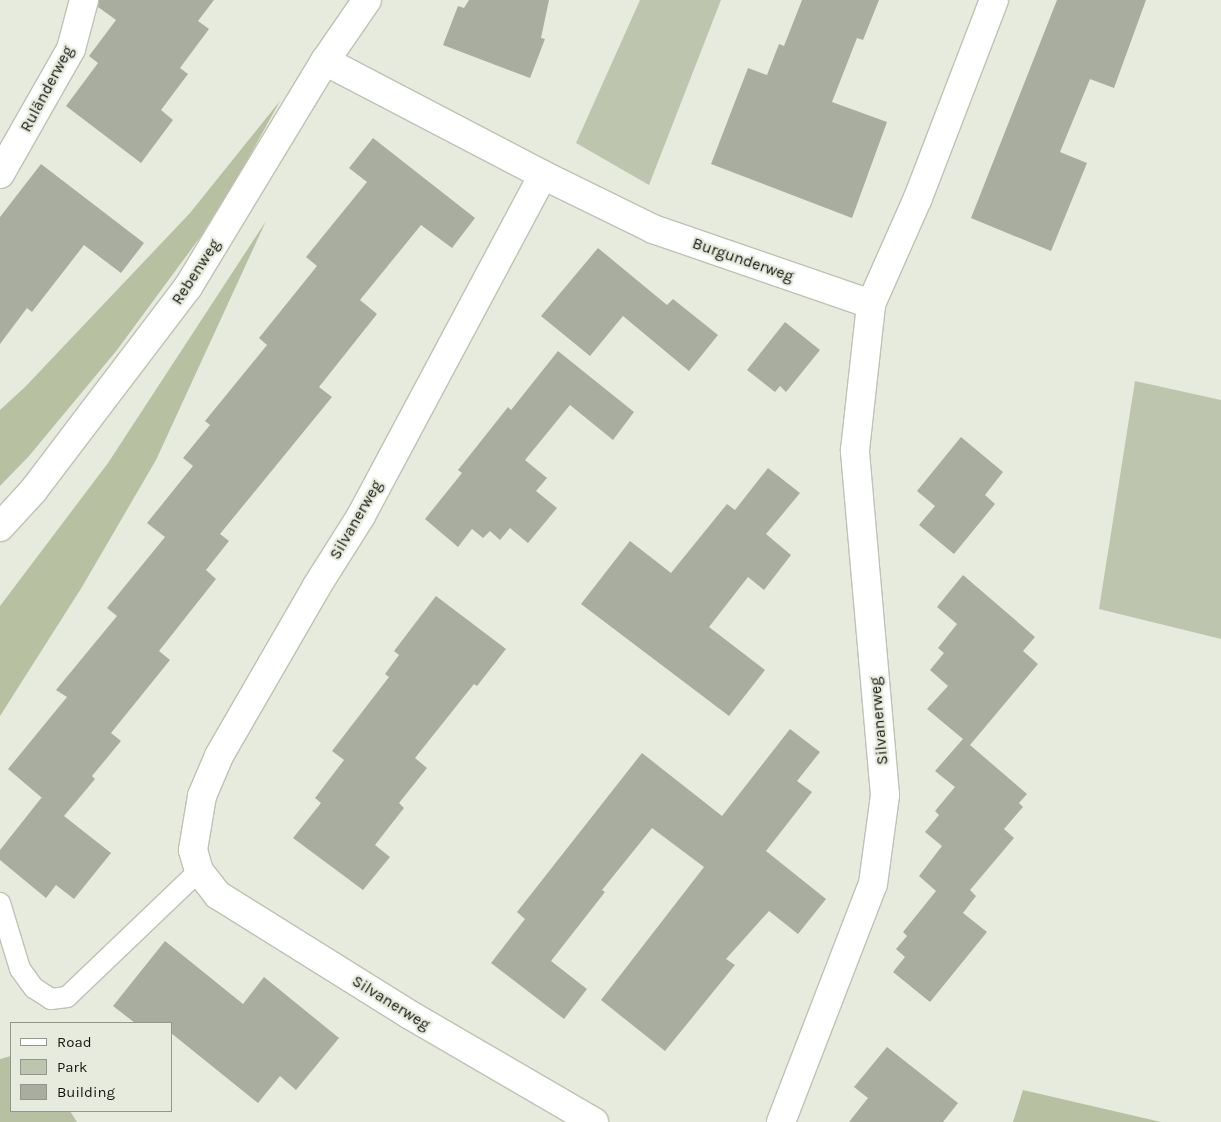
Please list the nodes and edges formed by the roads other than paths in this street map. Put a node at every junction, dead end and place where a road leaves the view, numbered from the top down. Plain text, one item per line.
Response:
1 (84, 0) edge
2 (368, 0) edge
3 (994, 0) edge
4 (325, 61) junction
5 (0, 174) edge
6 (543, 175) junction
7 (871, 304) junction
8 (0, 527) edge
9 (199, 871) junction
10 (0, 903) edge
11 (594, 1122) edge
12 (781, 1122) edge

1 - 5 street, Ruländerweg
2 - 4 street, Rebenweg
3 - 7 street
4 - 6 street, Burgunderweg
4 - 8 street, Rebenweg
6 - 7 street, Burgunderweg
6 - 9 street, Silvanerweg
7 - 12 street, Silvanerweg
9 - 10 lane
9 - 11 street, Silvanerweg

